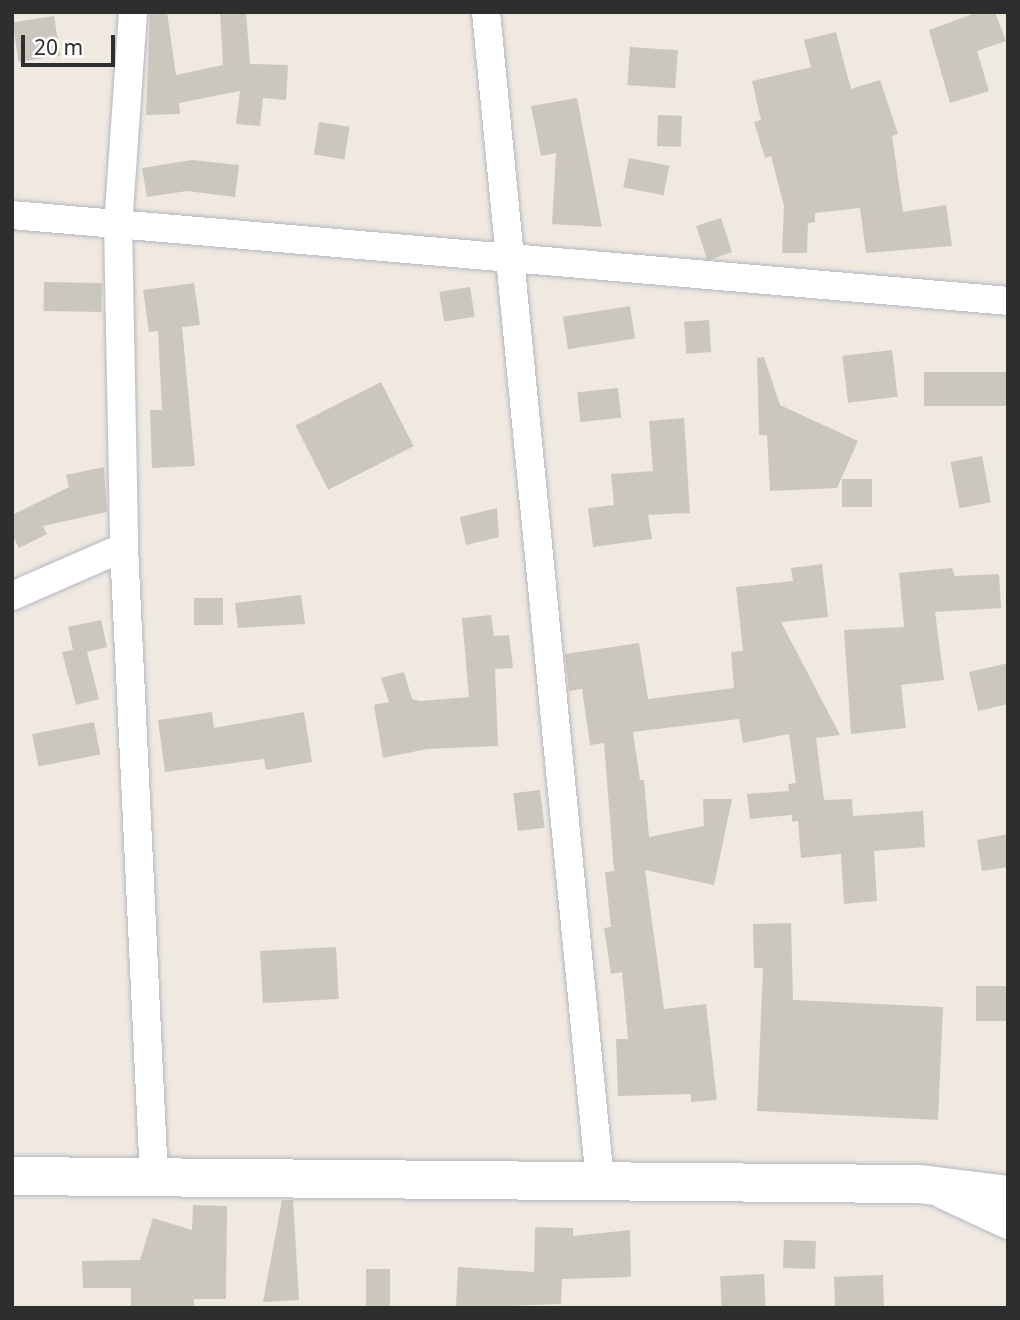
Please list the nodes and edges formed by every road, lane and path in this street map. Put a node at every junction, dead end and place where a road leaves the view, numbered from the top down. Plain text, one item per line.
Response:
1 (133, 12) edge
2 (486, 12) edge
3 (12, 215) edge
4 (118, 224) junction
5 (510, 258) junction
6 (1008, 301) edge
7 (124, 547) junction
8 (12, 596) edge
9 (12, 1176) edge
10 (154, 1179) junction
11 (600, 1182) junction
12 (1006, 1220) edge

1 - 4 street
2 - 5 street
3 - 4 street
4 - 5 street
4 - 7 street
5 - 6 street
5 - 11 street
7 - 8 street
7 - 10 street
9 - 10 main road
10 - 11 main road
11 - 12 main road

